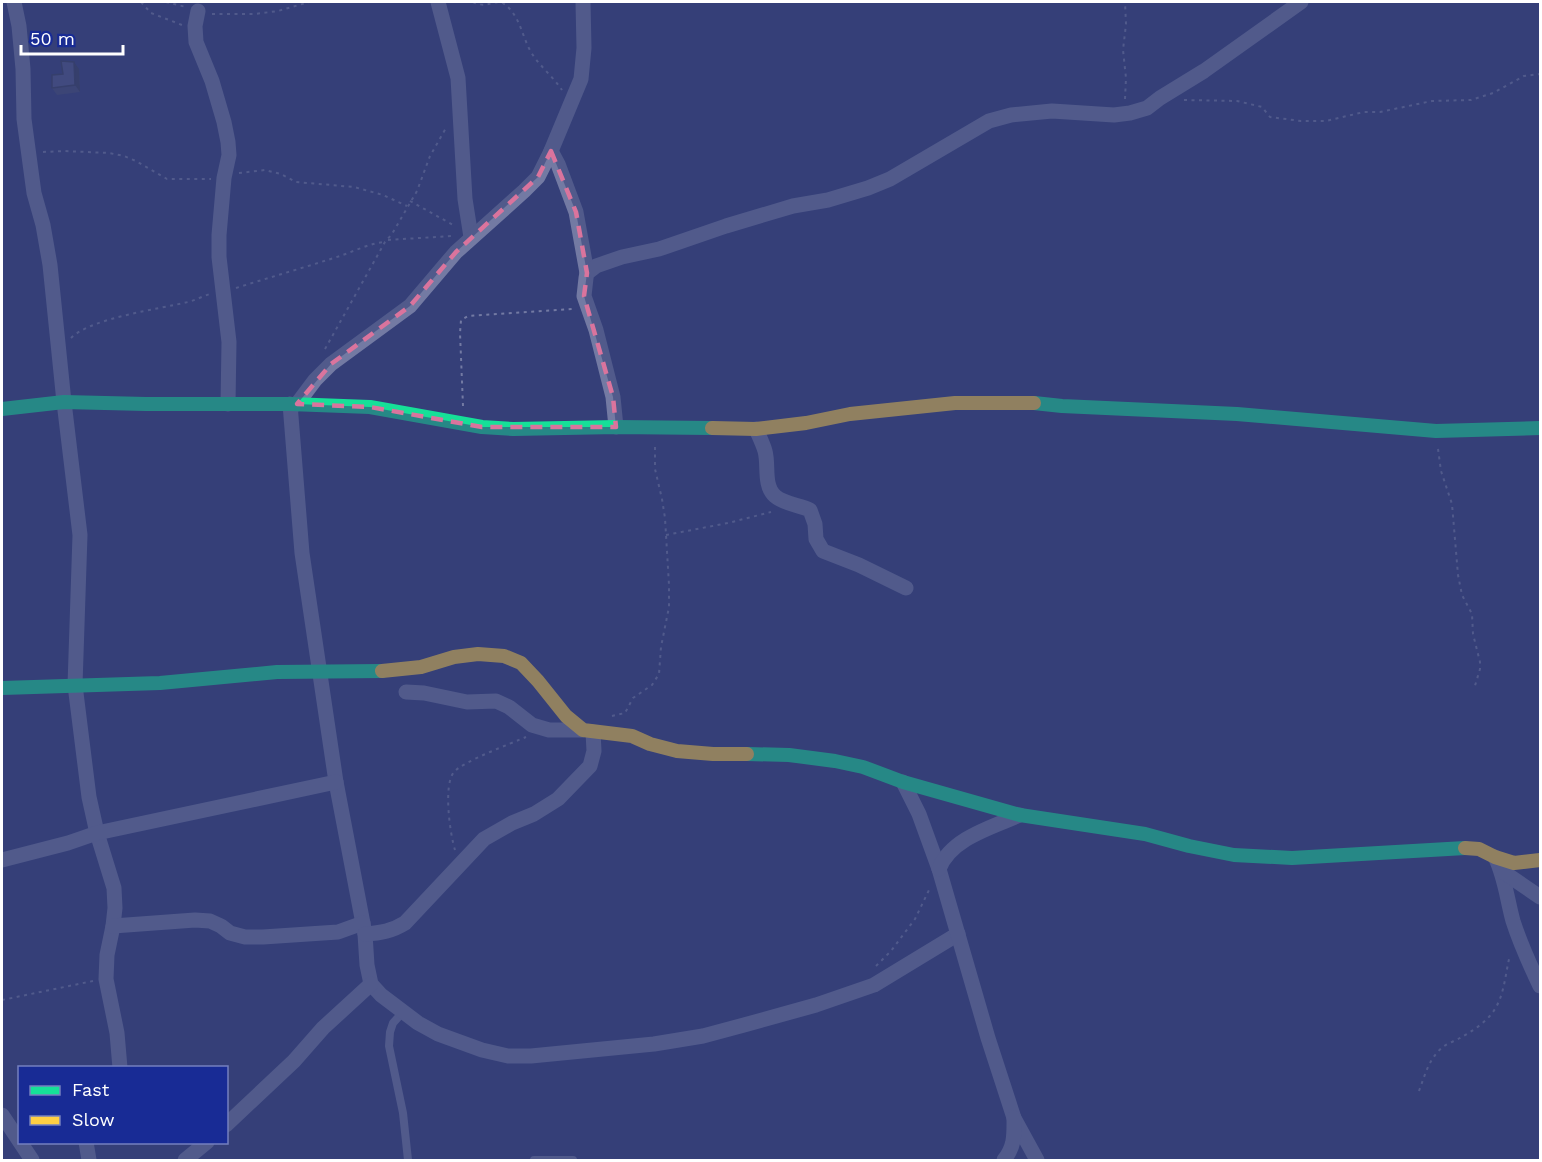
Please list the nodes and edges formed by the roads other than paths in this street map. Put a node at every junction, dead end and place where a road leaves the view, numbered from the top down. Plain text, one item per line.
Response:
1 (14, 2) edge
2 (438, 2) edge
3 (583, 2) edge
4 (1301, 2) edge
5 (198, 11) road end
6 (552, 151) junction
7 (467, 233) junction
8 (587, 273) junction
9 (63, 402) junction
10 (228, 404) junction
11 (293, 404) junction
12 (2, 409) edge
13 (616, 427) junction
14 (1540, 428) edge
15 (756, 429) junction
16 (906, 588) dead end
17 (321, 672) junction
18 (75, 685) junction
19 (2, 688) edge
20 (406, 692) dead end
21 (588, 731) junction
22 (336, 782) junction
23 (903, 782) junction
24 (1020, 814) junction
25 (97, 833) junction
26 (1495, 857) junction
27 (2, 860) edge
28 (1540, 860) edge
29 (939, 869) junction
30 (1502, 871) junction
31 (1540, 897) edge
32 (113, 926) junction
33 (364, 929) junction
34 (958, 934) junction
35 (371, 984) junction
36 (1540, 987) edge
37 (403, 1012) junction
38 (120, 1066) edge
39 (2, 1115) edge
40 (1014, 1118) junction
41 (228, 1123) edge
42 (18, 1140) edge
43 (21, 1144) edge
44 (86, 1144) edge
45 (206, 1144) edge
46 (32, 1161) edge
47 (89, 1161) edge
48 (185, 1161) edge
49 (408, 1161) edge
50 (534, 1161) edge
51 (573, 1161) edge
52 (1004, 1161) edge
53 (1037, 1161) edge

1 - 9 street
2 - 7 street
3 - 6 street
4 - 8 street
5 - 10 street
6 - 7 street
6 - 8 street
7 - 11 street
8 - 13 street
9 - 10 street
9 - 12 street
9 - 18 street
10 - 11 street
11 - 13 street
11 - 17 street
13 - 15 street
14 - 15 street
15 - 16 street
17 - 18 street
17 - 21 street
17 - 22 street
18 - 19 street
18 - 25 street
20 - 21 street
21 - 23 street
21 - 33 street
22 - 25 street
22 - 33 street
23 - 24 street
23 - 29 street
24 - 26 street
24 - 29 street
25 - 27 street
25 - 32 street
26 - 28 street
26 - 30 street
29 - 34 street
30 - 31 street
30 - 36 street
32 - 33 street
32 - 38 street
33 - 35 street
34 - 37 street
34 - 40 street
35 - 37 street
35 - 41 street
37 - 49 lane
39 - 42 street
40 - 52 street
40 - 53 street
43 - 46 street
44 - 47 street
45 - 48 street
50 - 51 lane

